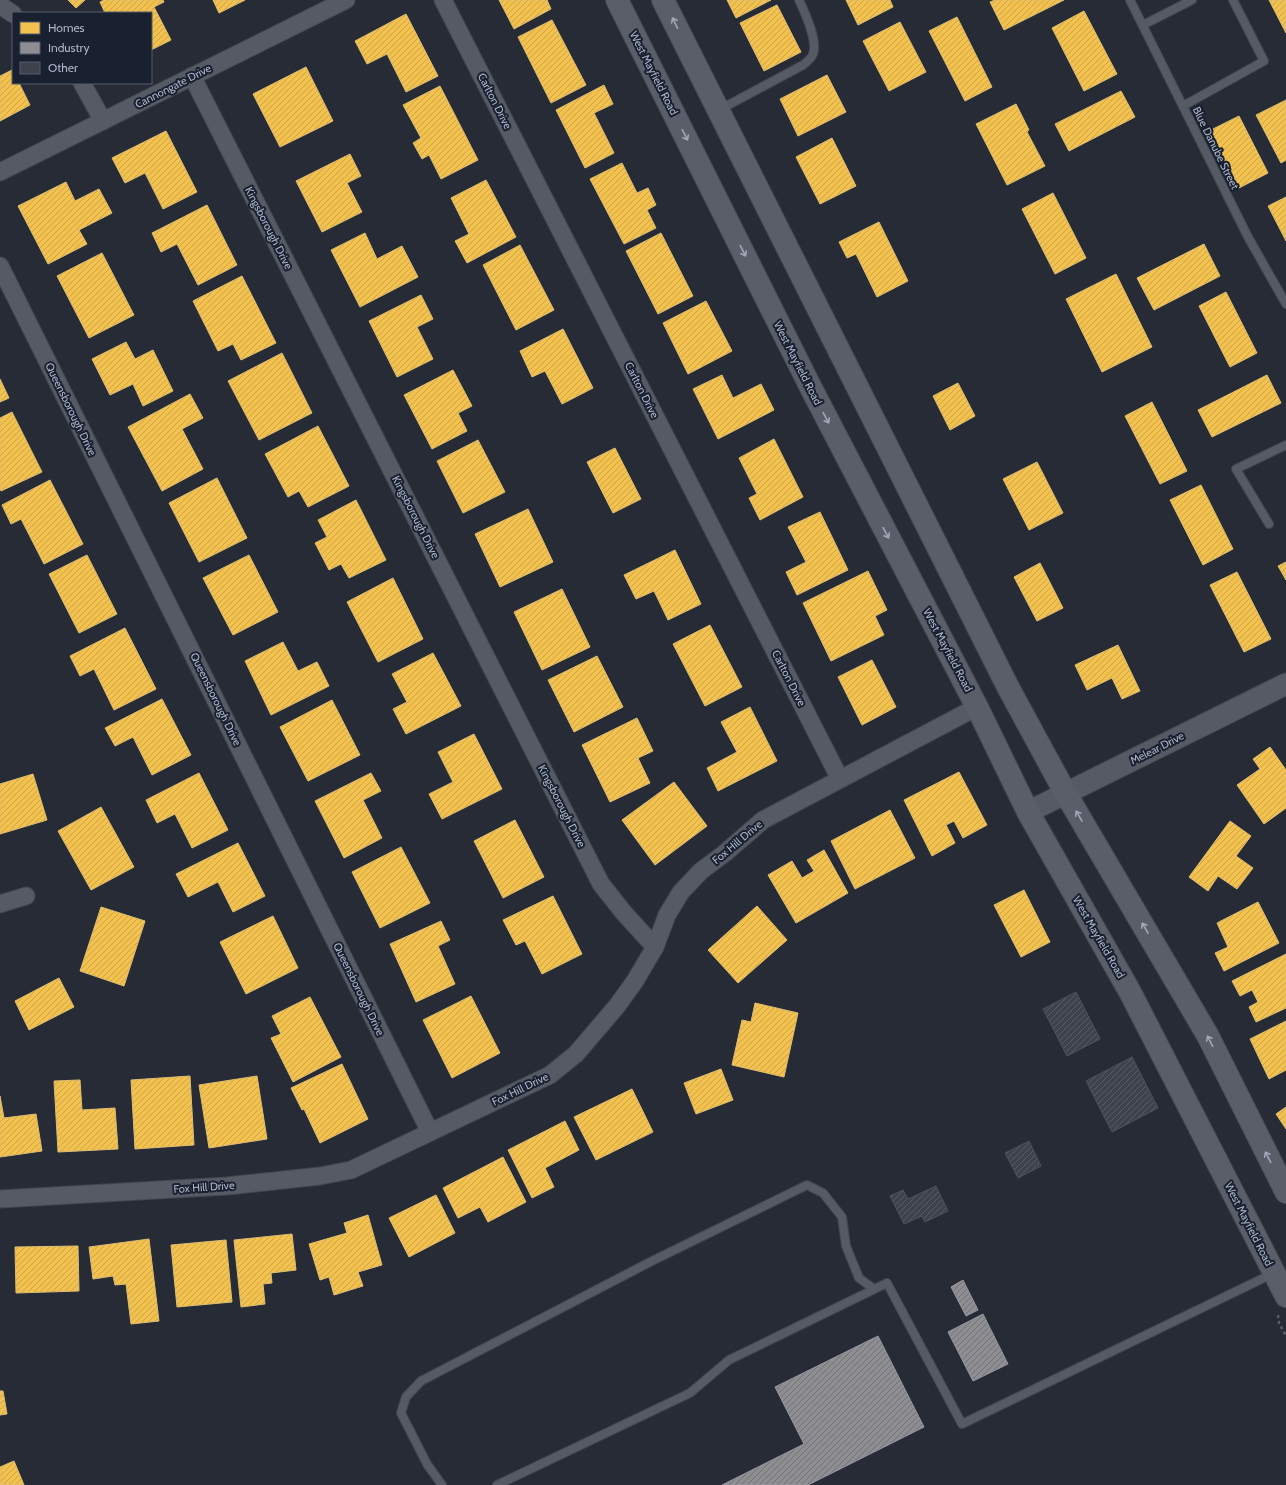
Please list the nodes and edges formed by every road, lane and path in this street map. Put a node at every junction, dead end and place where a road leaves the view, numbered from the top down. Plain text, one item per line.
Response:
1 (346, 0) edge
2 (443, 0) edge
3 (617, 0) edge
4 (663, 0) edge
5 (799, 0) edge
6 (1130, 0) edge
7 (1192, 0) edge
8 (1233, 0) edge
9 (0, 5) edge
10 (12, 13) edge
11 (1143, 25) junction
12 (192, 76) junction
13 (83, 84) edge
14 (1183, 106) junction
15 (718, 110) junction
16 (103, 121) junction
17 (0, 172) edge
18 (0, 266) edge
19 (1286, 304) edge
20 (1286, 445) edge
21 (1268, 524) dead end
22 (1286, 684) edge
23 (977, 707) junction
24 (840, 779) junction
25 (1066, 794) junction
26 (1028, 812) junction
27 (26, 896) dead end
28 (0, 904) edge
29 (655, 947) junction
30 (430, 1132) junction
31 (1286, 1192) edge
32 (0, 1199) edge
33 (1275, 1273) junction
34 (874, 1290) junction
35 (1282, 1304) edge
36 (1286, 1336) edge
37 (442, 1485) edge
38 (496, 1485) edge

1 - 12 street, Cannongate Drive
2 - 24 street, Carlton Drive
3 -> 23 main road, West Mayfield Road
15 -> 4 main road
5 - 15 lane
6 - 11 lane, Blue Danube Street
7 - 11 lane
8 - 14 lane
9 - 10 street
11 - 14 lane, Blue Danube Street
12 - 16 street, Cannongate Drive
12 - 29 street, Kingsborough Drive
13 - 16 street
14 - 19 lane, Blue Danube Street
15 - 25 main road
16 - 17 street, Cannongate Drive
18 - 30 street, Queensborough Drive
20 - 21 lane
22 - 25 street, Melear Drive
23 - 24 street, Fox Hill Drive
23 - 26 main road, West Mayfield Road
24 - 29 street, Fox Hill Drive
25 - 26 street, Melear Drive
31 -> 25 main road
26 - 33 main road, West Mayfield Road
27 - 28 street
29 - 30 street, Fox Hill Drive
30 - 32 street, Fox Hill Drive
33 - 34 lane
33 - 35 main road, West Mayfield Road
34 - 37 lane
34 - 38 lane
35 - 36 path

